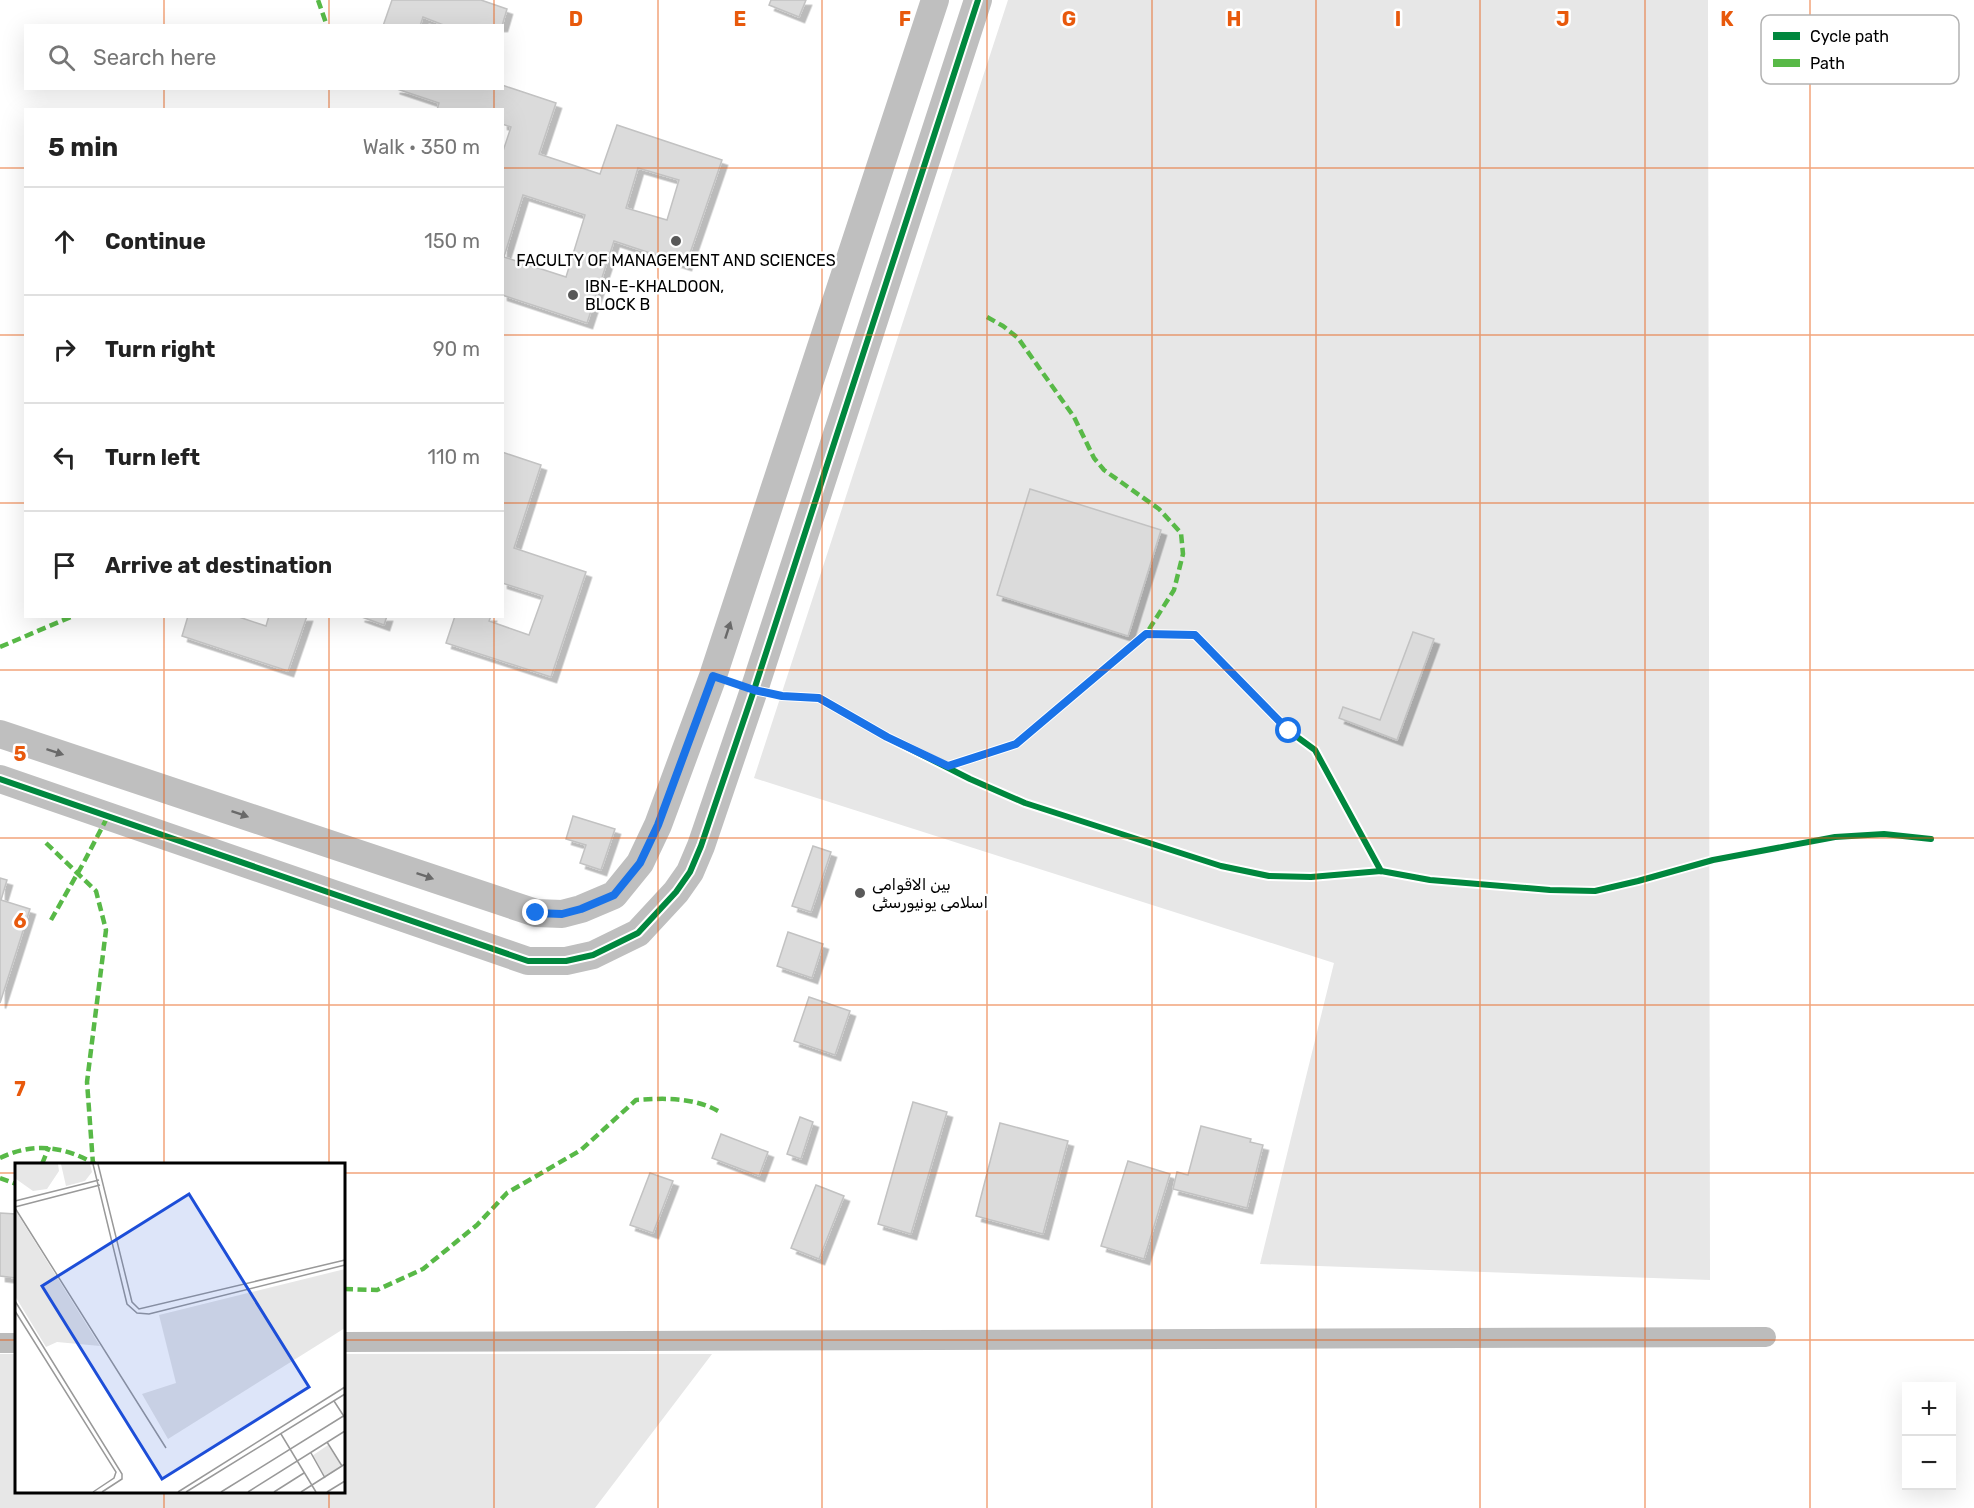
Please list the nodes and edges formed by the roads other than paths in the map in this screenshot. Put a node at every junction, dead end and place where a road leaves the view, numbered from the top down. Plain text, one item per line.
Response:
1 (935, 0) edge
2 (978, 0) edge
3 (898, 107) junction
4 (938, 119) junction
5 (713, 676) junction
6 (754, 690) junction
7 (0, 734) edge
8 (0, 779) edge
9 (1766, 1337) dead end
10 (345, 1342) edge

1 - 3 street
2 - 4 street
3 - 4 street
5 -> 3 street
4 - 6 street
5 - 6 street
7 -> 5 street
6 - 8 street
9 - 10 street

